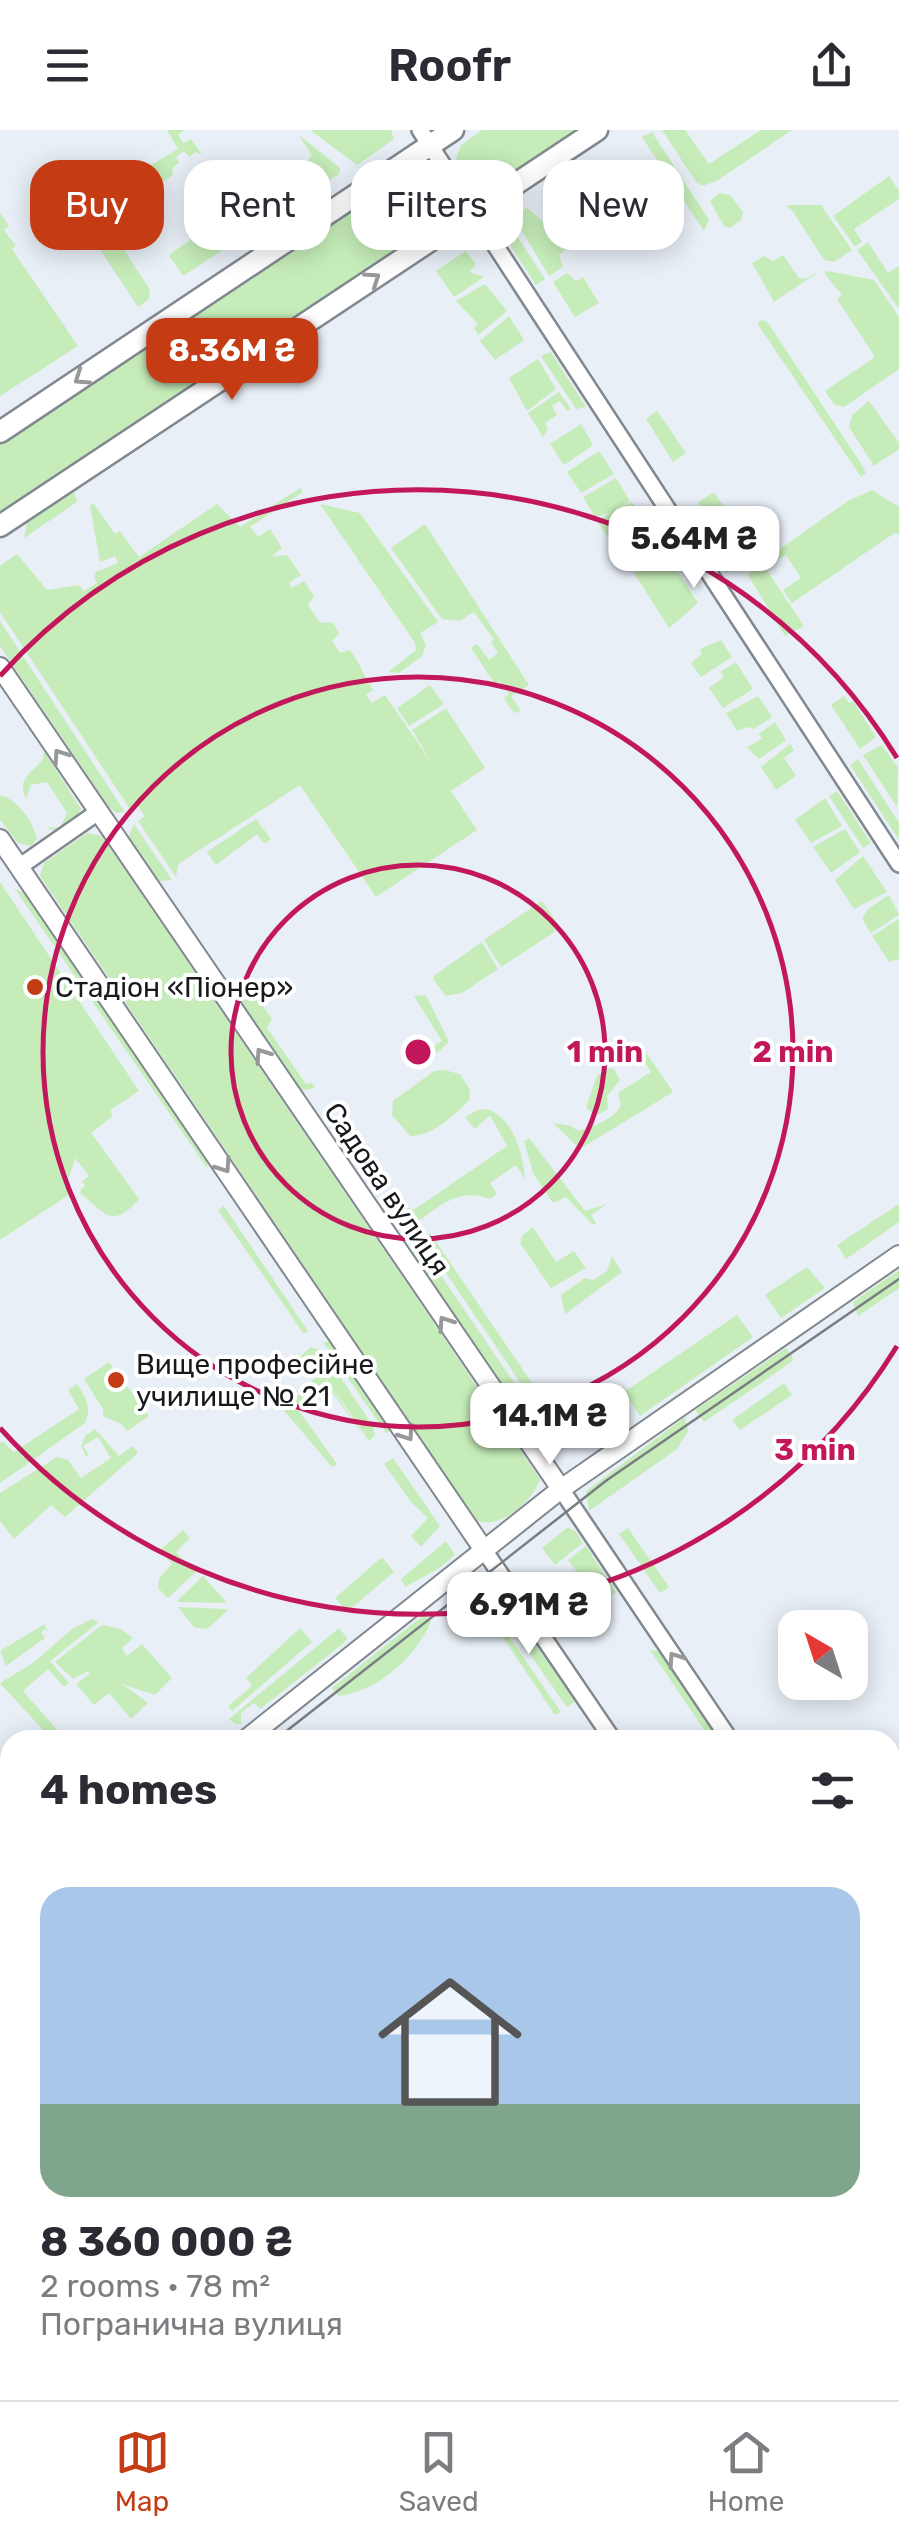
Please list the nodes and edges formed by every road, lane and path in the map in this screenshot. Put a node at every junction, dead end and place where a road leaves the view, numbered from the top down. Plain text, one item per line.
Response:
1 (453, 130) edge
2 (597, 130) edge
3 (425, 138) edge
4 (440, 160) edge
5 (523, 179) edge
6 (417, 250) edge
7 (499, 250) edge
8 (0, 432) edge
9 (0, 526) edge
10 (0, 668) edge
11 (98, 812) junction
12 (0, 838) edge
13 (899, 864) edge
14 (19, 866) junction
15 (899, 1256) edge
16 (561, 1489) junction
17 (484, 1550) junction
18 (257, 1730) edge
19 (605, 1730) edge
20 (723, 1730) edge

1 - 3 main road
2 - 5 main road
3 - 4 street
3 -> 8 main road
9 -> 6 main road
7 - 13 street
11 -> 10 street, Садова вулиця
11 - 14 street
16 -> 11 street, Садова вулиця
12 - 14 street
14 -> 17 street
15 - 16 street
16 - 17 street
20 -> 16 street, Садова вулиця
17 - 18 street
17 - 19 street

